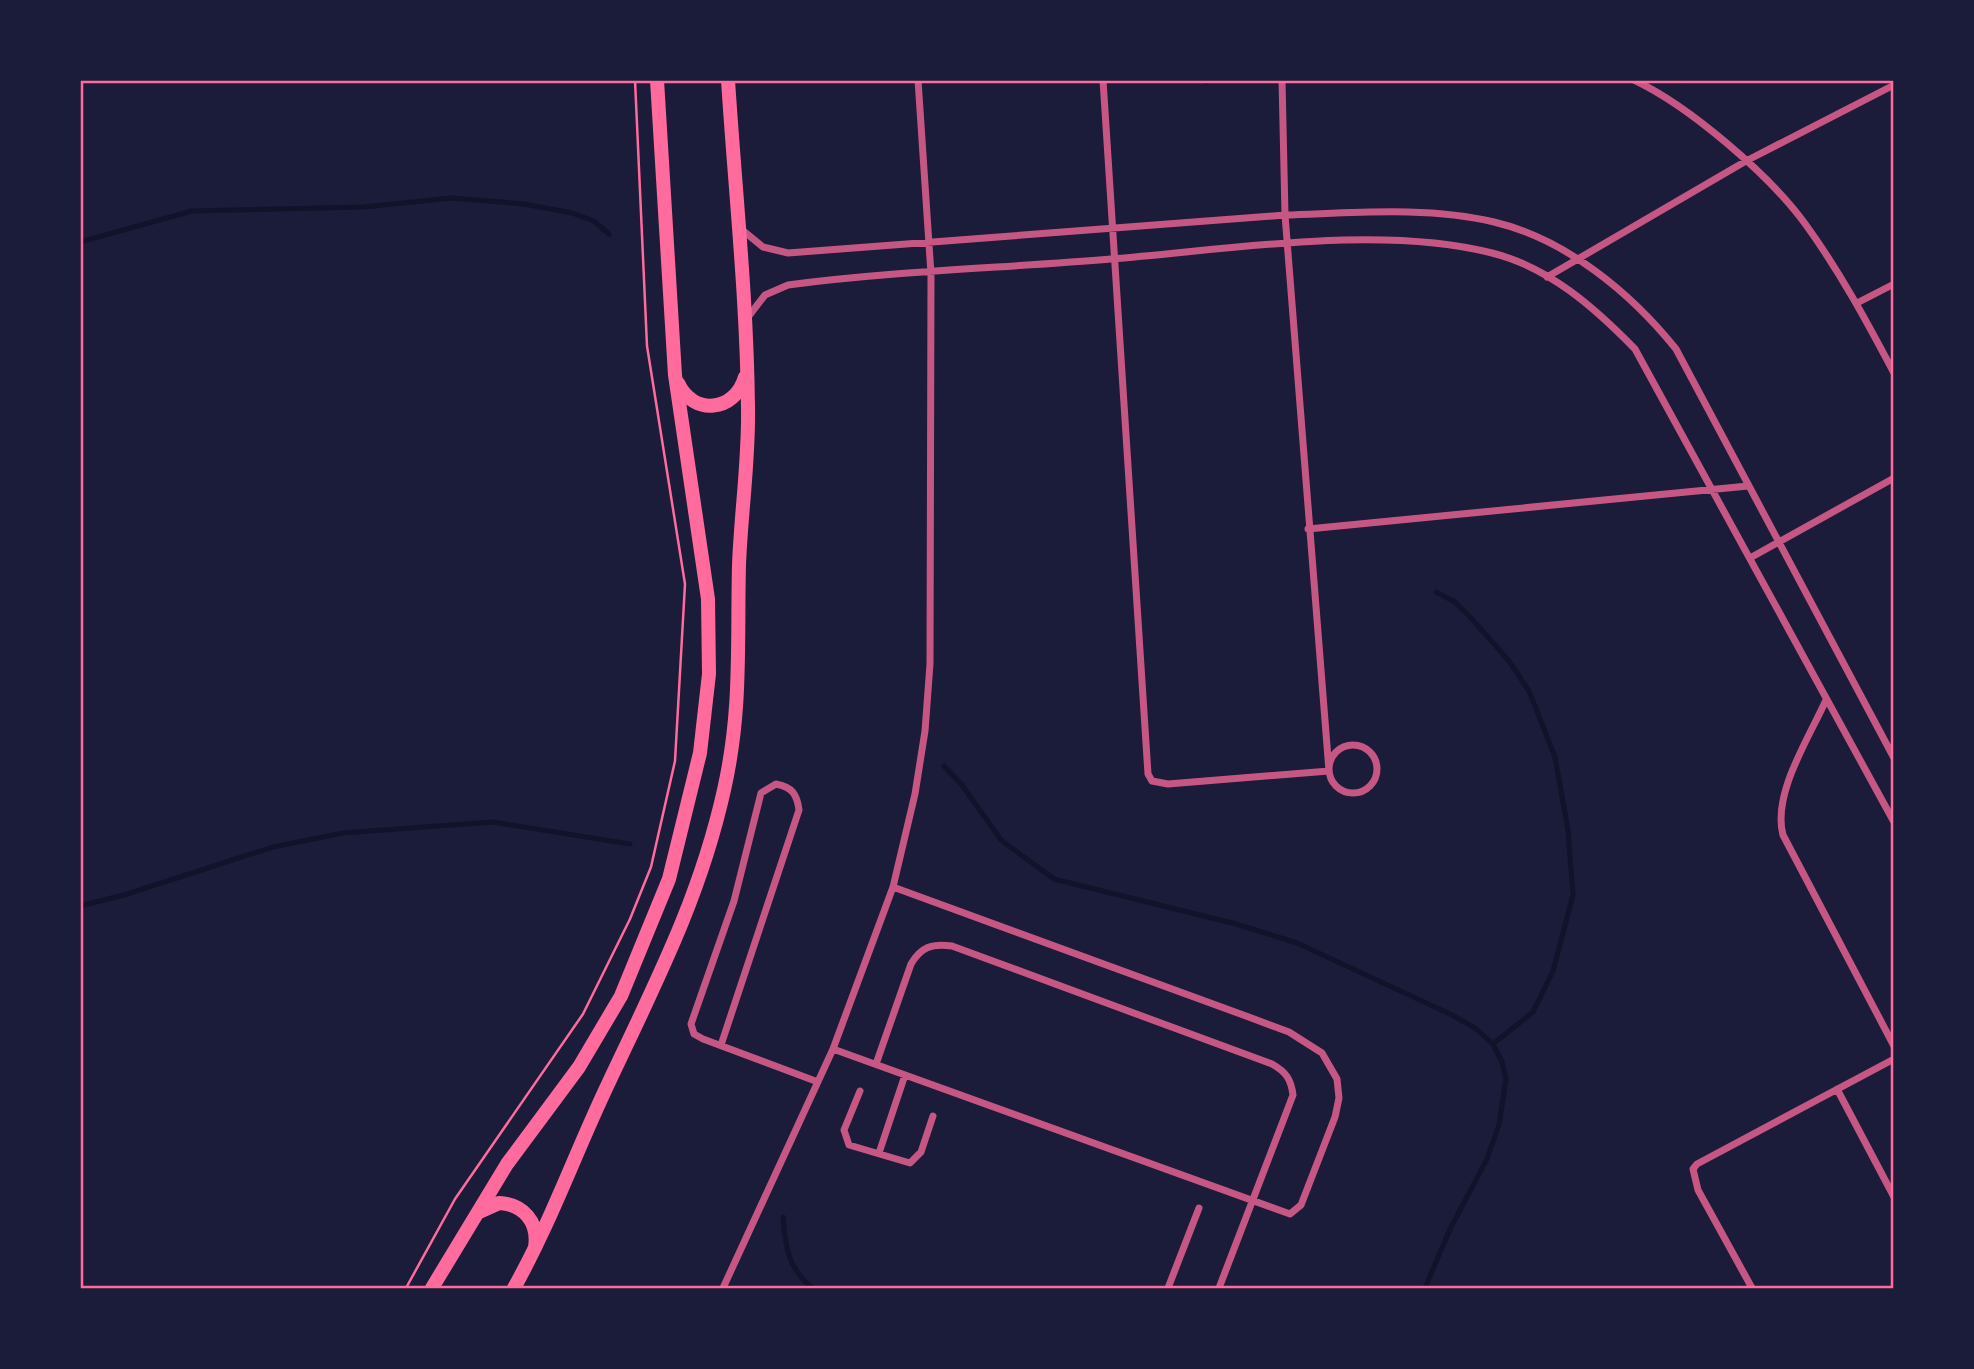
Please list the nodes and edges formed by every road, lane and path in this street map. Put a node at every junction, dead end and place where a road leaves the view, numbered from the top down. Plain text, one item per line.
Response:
1 (635, 80) edge
2 (657, 80) edge
3 (728, 80) edge
4 (918, 80) edge
5 (1103, 80) edge
6 (1282, 80) edge
7 (1634, 80) edge
8 (1894, 85) edge
9 (1746, 161) junction
10 (1285, 215) junction
11 (737, 222) junction
12 (1113, 230) junction
13 (929, 243) junction
14 (1289, 243) junction
15 (1114, 259) junction
16 (1578, 260) junction
17 (931, 274) junction
18 (1547, 277) junction
19 (1894, 284) edge
20 (1857, 303) junction
21 (744, 327) junction
22 (747, 369) junction
23 (1894, 373) edge
24 (675, 375) junction
25 (1894, 478) edge
26 (1748, 486) junction
27 (1714, 490) junction
28 (1308, 529) junction
29 (1777, 540) junction
30 (1750, 558) junction
31 (1826, 700) junction
32 (1894, 758) edge
33 (1329, 771) junction
34 (1894, 822) edge
35 (893, 887) junction
36 (721, 1045) junction
37 (1894, 1046) edge
38 (834, 1049) junction
39 (1894, 1059) edge
40 (876, 1064) junction
41 (905, 1074) junction
42 (818, 1082) junction
43 (1837, 1089) junction
44 (860, 1091) dead end
45 (933, 1116) dead end
46 (879, 1153) junction
47 (1894, 1197) edge
48 (1252, 1201) junction
49 (1199, 1209) dead end
50 (473, 1218) junction
51 (532, 1256) junction
52 (516, 1287) edge
53 (406, 1289) edge
54 (432, 1289) edge
55 (723, 1289) edge
56 (1168, 1289) edge
57 (1219, 1289) edge
58 (1752, 1289) edge

1 - 53 path
2 - 24 main road
3 - 11 main road
4 - 13 street
5 - 12 street
6 - 10 street
7 - 9 street
8 - 9 street
9 - 16 street
9 - 20 street
10 - 12 street
10 - 14 street
10 - 16 street
11 - 13 street
11 - 21 main road
12 - 13 street
12 - 15 street
13 - 17 street
14 - 15 street
14 - 18 street
14 - 28 street
15 - 17 street
15 - 33 street
16 - 18 street
16 - 26 street
17 - 21 street
17 - 35 street
18 - 27 street
19 - 20 street
20 - 23 street
21 - 22 main road
22 - 24 main road
22 - 51 main road
24 - 50 main road
25 - 29 street
26 - 27 street
26 - 29 street
27 - 28 street
27 - 30 street
28 - 33 street
29 - 30 street
29 - 32 street
30 - 31 street
31 - 34 street
31 - 37 street
33 - 33 street
35 - 38 street
35 - 48 street
36 - 36 street
36 - 42 street
38 - 40 street
38 - 42 street
39 - 43 street
40 - 41 street
40 - 48 street
41 - 46 street
41 - 48 street
42 - 55 street
43 - 47 street
43 - 58 street
44 - 46 street
45 - 46 street
48 - 57 street
49 - 56 street
50 - 51 main road
50 - 54 main road
51 - 52 main road

